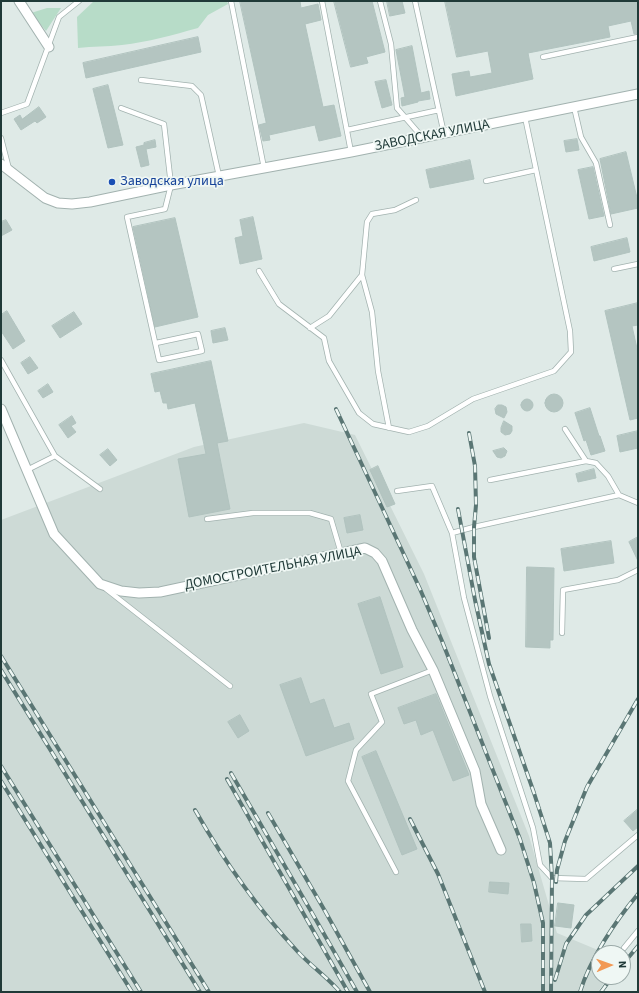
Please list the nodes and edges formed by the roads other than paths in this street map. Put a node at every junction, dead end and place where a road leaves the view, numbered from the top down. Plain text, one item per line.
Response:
1 (19, 1) edge
2 (79, 1) edge
3 (231, 1) edge
4 (322, 1) edge
5 (380, 1) edge
6 (415, 1) edge
7 (638, 37) edge
8 (49, 47) junction
9 (542, 57) dead end
10 (141, 80) dead end
11 (638, 94) edge
12 (574, 107) junction
13 (121, 108) dead end
14 (439, 110) junction
15 (1, 113) edge
16 (406, 117) junction
17 (525, 117) junction
18 (347, 130) junction
19 (444, 134) junction
20 (1, 138) edge
21 (423, 138) junction
22 (351, 152) junction
23 (1, 164) edge
24 (264, 168) junction
25 (10, 170) junction
26 (536, 170) junction
27 (219, 176) junction
28 (486, 181) dead end
29 (171, 185) junction
30 (416, 200) dead end
31 (610, 225) dead end
32 (638, 264) edge
33 (614, 269) dead end
34 (259, 271) dead end
35 (362, 275) junction
36 (310, 328) junction
37 (156, 343) junction
38 (1, 360) edge
39 (1, 410) edge
40 (389, 428) junction
41 (565, 429) dead end
42 (55, 456) junction
43 (586, 461) junction
44 (27, 470) junction
45 (490, 480) dead end
46 (100, 489) dead end
47 (396, 491) dead end
48 (619, 495) junction
49 (638, 502) edge
50 (207, 519) dead end
51 (452, 533) junction
52 (341, 553) junction
53 (638, 570) edge
54 (100, 584) junction
55 (562, 633) dead end
56 (433, 670) junction
57 (230, 686) dead end
58 (638, 835) edge
59 (501, 850) dead end
60 (396, 872) dead end
61 (638, 931) edge
62 (626, 945) edge

1 - 8 street
2 - 8 lane
3 - 24 lane
4 - 18 lane
5 - 16 lane
6 - 14 lane
7 - 9 lane
8 - 15 lane
10 - 27 lane
11 - 12 street, ЗАВОДСКАЯ УЛИЦА
12 - 17 street, ЗАВОДСКАЯ УЛИЦА
12 - 31 lane
13 - 29 lane
14 - 16 lane
14 - 19 lane
16 - 18 lane
16 - 21 lane
17 - 19 street, ЗАВОДСКАЯ УЛИЦА
17 - 26 lane
18 - 22 lane
19 - 21 street, ЗАВОДСКАЯ УЛИЦА
20 - 25 lane
21 - 22 street, ЗАВОДСКАЯ УЛИЦА
22 - 24 street, ЗАВОДСКАЯ УЛИЦА
23 - 25 street, ЗАВОДСКАЯ УЛИЦА
24 - 27 street, ЗАВОДСКАЯ УЛИЦА
25 - 29 street, ЗАВОДСКАЯ УЛИЦА
26 - 28 lane
26 - 40 lane
27 - 29 street, ЗАВОДСКАЯ УЛИЦА
29 - 37 lane
30 - 35 lane
32 - 33 lane
34 - 36 lane
35 - 36 lane
35 - 40 lane
36 - 40 lane
37 - 37 lane
38 - 42 lane
39 - 44 street, ДОМОСТРОИТЕЛЬНАЯ УЛИЦА
41 - 43 lane
42 - 44 lane
42 - 46 lane
43 - 45 lane
43 - 48 lane
44 - 54 street, ДОМОСТРОИТЕЛЬНАЯ УЛИЦА
47 - 51 lane
48 - 49 lane
48 - 51 lane
50 - 52 lane
51 - 58 lane
52 - 54 street, ДОМОСТРОИТЕЛЬНАЯ УЛИЦА
52 - 56 street, ДОМОСТРОИТЕЛЬНАЯ УЛИЦА
53 - 55 lane
54 - 57 lane
56 - 59 street, ДОМОСТРОИТЕЛЬНАЯ УЛИЦА
56 - 60 lane
61 - 62 lane

